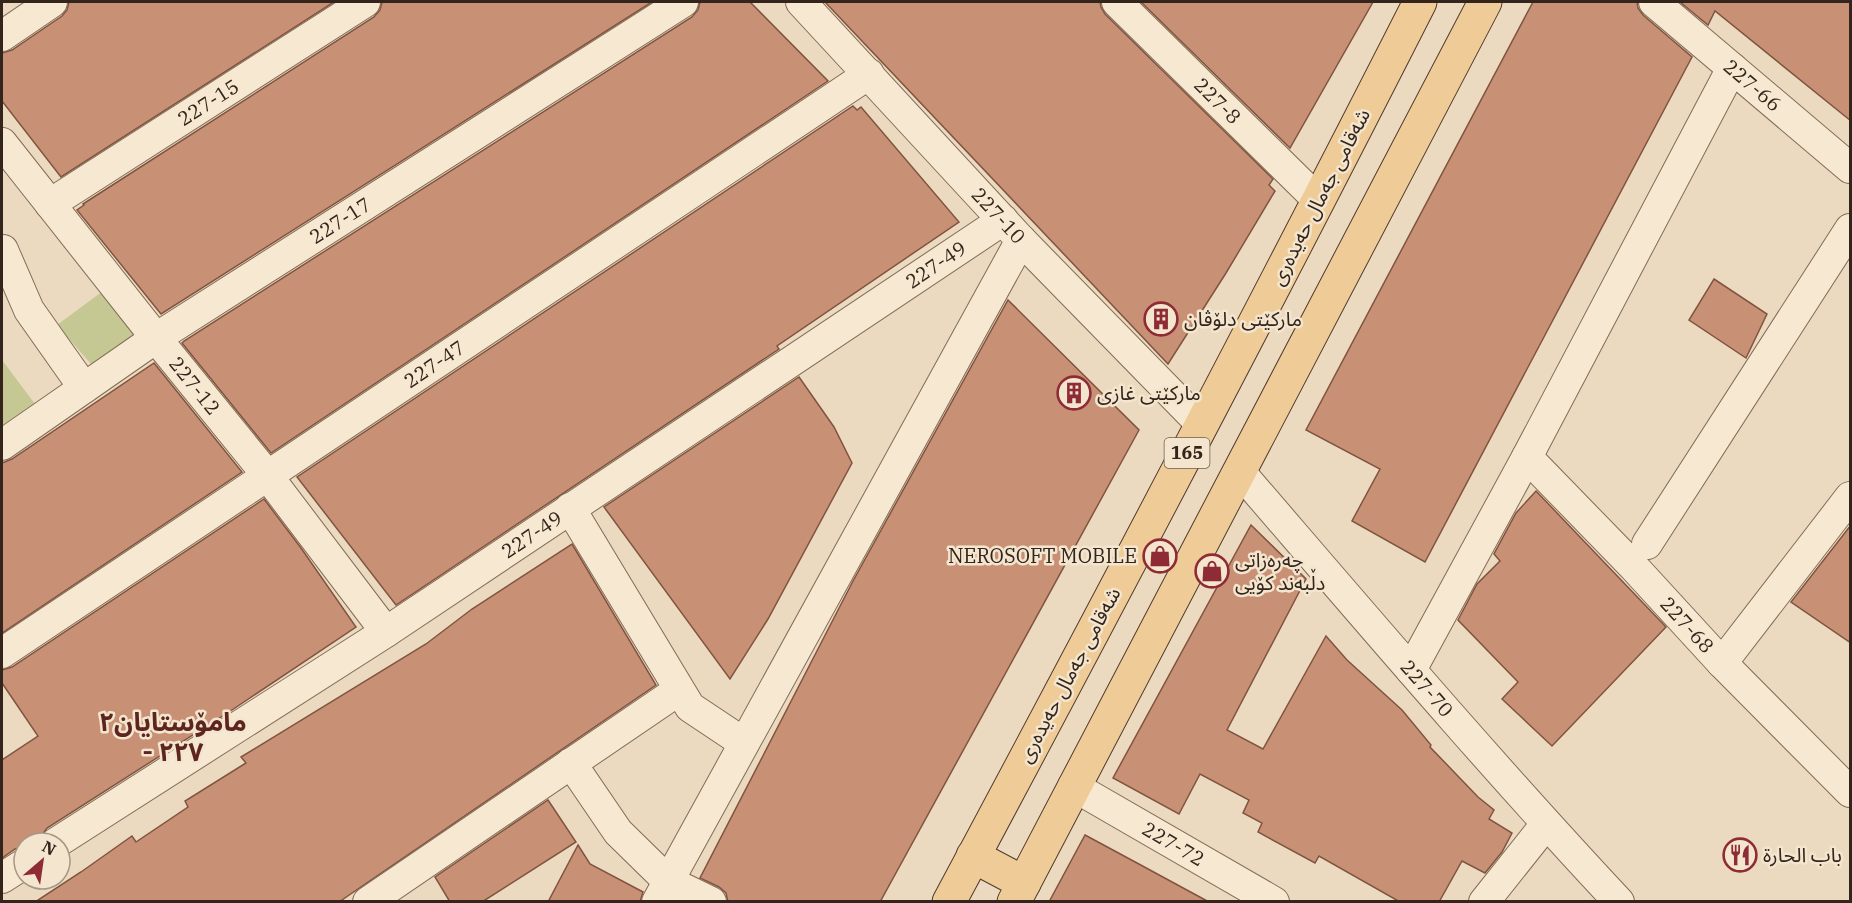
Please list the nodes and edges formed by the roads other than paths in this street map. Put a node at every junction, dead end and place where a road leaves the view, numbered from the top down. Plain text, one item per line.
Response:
1 (52, 2) edge
2 (365, 2) edge
3 (683, 2) edge
4 (801, 2) edge
5 (1117, 2) edge
6 (1420, 2) edge
7 (1485, 2) edge
8 (1654, 2) edge
9 (2, 36) edge
10 (1732, 68) junction
11 (869, 74) junction
12 (2, 143) edge
13 (1851, 168) edge
14 (1319, 201) junction
15 (50, 204) junction
16 (1851, 229) edge
17 (1012, 230) junction
18 (3, 250) dead end
19 (156, 338) junction
20 (84, 388) junction
21 (1202, 425) junction
22 (2, 445) edge
23 (1527, 456) junction
24 (1240, 472) junction
25 (267, 475) junction
26 (1851, 497) edge
27 (570, 508) junction
28 (1647, 544) dead end
29 (386, 632) junction
30 (2, 653) edge
31 (1722, 663) junction
32 (1411, 670) junction
33 (679, 690) junction
34 (744, 743) junction
35 (571, 763) junction
36 (1073, 786) junction
37 (1851, 792) edge
38 (1546, 824) junction
39 (72, 833) edge
40 (973, 856) junction
41 (662, 891) edge
42 (1019, 892) edge
43 (368, 902) edge
44 (711, 902) edge
45 (949, 902) edge
46 (1274, 902) edge
47 (1484, 902) edge
48 (1619, 902) edge

1 - 9 street
2 - 15 street, 227-15
3 - 19 street, 227-17
4 - 11 street, 227-10
5 - 14 street, 227-8
6 - 14 main road, شەقامی جەمال حەیدەری / 165
7 - 24 main road, 165
8 - 10 street, 227-66
10 - 13 street, 227-66
10 - 23 street
11 - 17 street, 227-10
11 - 25 street, 227-47
12 - 15 street, 227-12
14 - 21 main road, شەقامی جەمال حەیدەری / 165
15 - 19 street, 227-12
16 - 28 street
17 - 21 street, 227-10
17 - 27 street, 227-49
17 - 34 street
18 - 20 street
19 - 20 street, 227-17
19 - 25 street, 227-12
20 - 22 street, 227-17
21 - 40 main road, شەقامی جەمال حەیدەری / 165
23 - 31 street, 227-68
23 - 32 street
24 - 32 street, 227-70
24 - 36 main road, 165
25 - 29 street, 227-12
25 - 30 street, 227-47
26 - 31 street
27 - 29 street, 227-49
27 - 33 street
29 - 39 street, 227-49
31 - 37 street, 227-68
32 - 38 street, 227-70
33 - 34 street
33 - 35 street
34 - 41 street
35 - 41 street
35 - 43 street
36 - 42 main road, 165
36 - 46 street, 227-72
38 - 47 street
38 - 48 street, 227-70
40 - 42 main road
40 - 45 main road, شەقامی جەمال حەیدەری / 165
41 - 44 street

